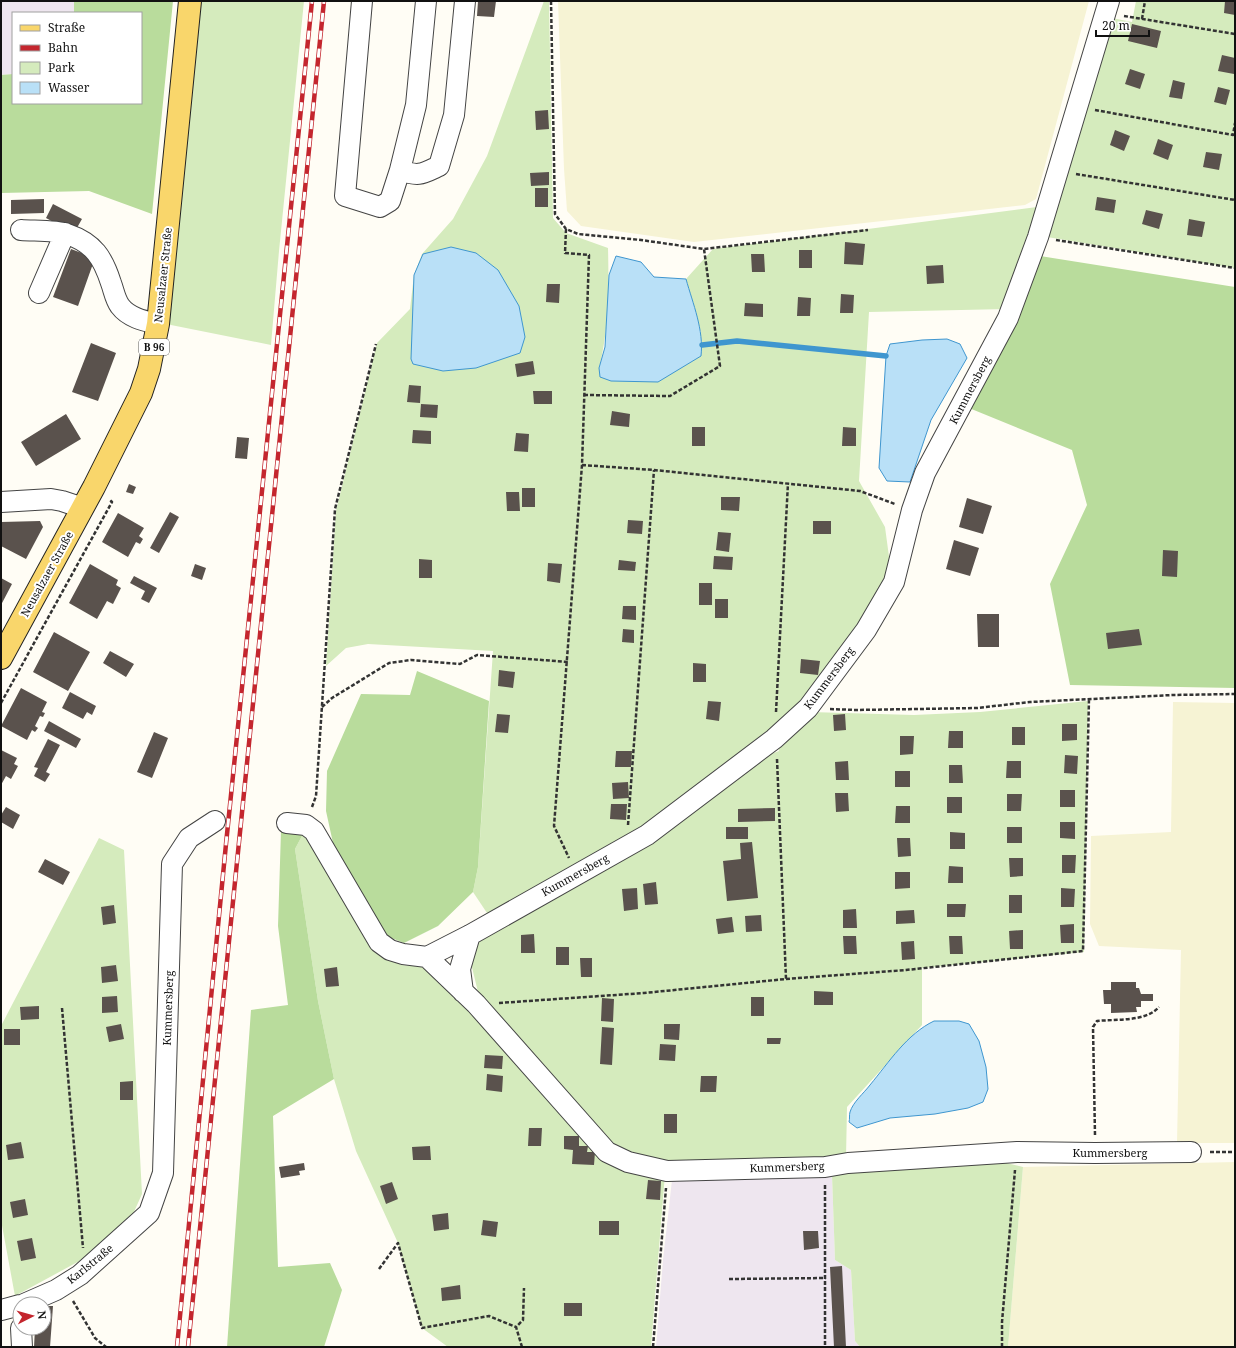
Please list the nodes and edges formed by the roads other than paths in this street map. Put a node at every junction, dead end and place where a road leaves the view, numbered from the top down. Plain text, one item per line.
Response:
1 (190, 1) edge
2 (362, 1) edge
3 (426, 1) edge
4 (465, 1) edge
5 (1107, 6) edge
6 (400, 170) junction
7 (21, 230) dead end
8 (65, 233) junction
9 (39, 293) dead end
10 (158, 324) junction
11 (1, 502) edge
12 (83, 508) junction
13 (1, 658) edge
14 (215, 821) dead end
15 (296, 824) road end
16 (470, 935) junction
17 (427, 956) junction
18 (470, 998) junction
19 (1191, 1152) road end
20 (149, 1213) joint
21 (42, 1296) edge
22 (12, 1307) edge
23 (1, 1310) edge
24 (21, 1336) edge
25 (22, 1347) edge

1 - 10 main road, Neusalzaer Straße / B 96
2 - 6 street
3 - 6 street
4 - 6 street
5 - 16 street, Kummersberg
7 - 8 street
8 - 9 street
8 - 10 street
10 - 12 main road, Neusalzaer Straße / B 96
11 - 12 street
12 - 13 main road, Neusalzaer Straße / B 96
14 - 20 street, Kummersberg
15 - 17 street
16 - 17 street, Kummersberg
16 - 18 street
17 - 18 street, Kummersberg
18 - 19 street, Kummersberg
20 - 21 street, Karlstraße
22 - 23 street
24 - 25 street

